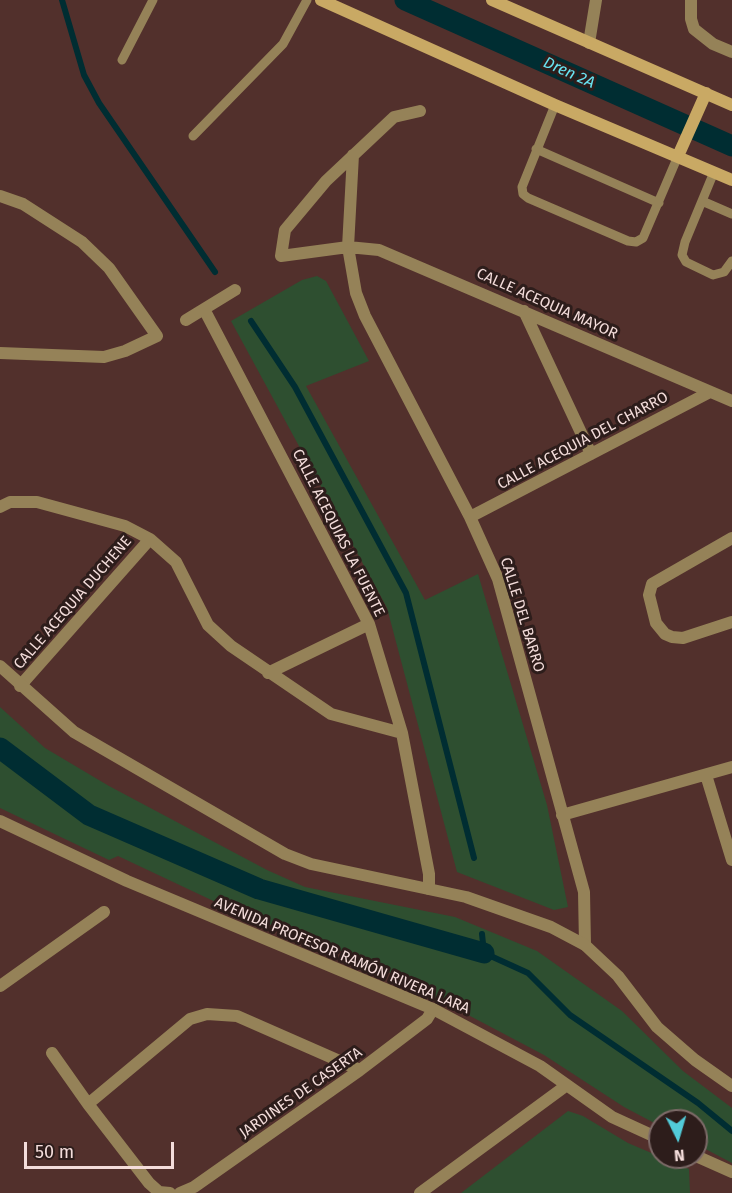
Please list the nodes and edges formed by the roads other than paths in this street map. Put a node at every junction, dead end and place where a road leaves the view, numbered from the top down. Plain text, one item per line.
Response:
1 (153, 0) edge
2 (307, 0) edge
3 (321, 0) edge
4 (492, 0) edge
5 (596, 0) edge
6 (691, 0) edge
7 (520, 6) edge
8 (589, 43) junction
9 (732, 52) edge
10 (122, 60) dead end
11 (705, 93) junction
12 (555, 105) junction
13 (732, 105) edge
14 (420, 111) dead end
15 (193, 136) dead end
16 (536, 149) junction
17 (680, 150) junction
18 (354, 155) junction
19 (714, 172) junction
20 (732, 180) edge
21 (0, 196) edge
22 (702, 201) junction
23 (659, 203) junction
24 (732, 214) edge
25 (348, 247) junction
26 (732, 261) edge
27 (235, 290) dead end
28 (204, 309) junction
29 (524, 310) junction
30 (186, 320) dead end
31 (0, 353) edge
32 (710, 392) junction
33 (732, 400) edge
34 (591, 454) junction
35 (0, 507) edge
36 (470, 517) junction
37 (150, 538) junction
38 (732, 538) edge
39 (732, 622) edge
40 (369, 624) junction
41 (0, 666) edge
42 (268, 673) junction
43 (20, 686) junction
44 (402, 733) junction
45 (732, 767) edge
46 (706, 775) junction
47 (562, 815) junction
48 (0, 821) edge
49 (732, 860) edge
50 (429, 890) junction
51 (104, 912) dead end
52 (585, 945) junction
53 (0, 986) edge
54 (433, 1009) junction
55 (52, 1053) dead end
56 (360, 1070) junction
57 (567, 1085) junction
58 (732, 1086) edge
59 (88, 1104) junction
60 (648, 1134) edge
61 (708, 1161) edge
62 (732, 1172) edge
63 (164, 1192) edge
64 (180, 1193) edge
65 (420, 1193) edge

1 - 10 lane
2 - 15 lane
3 - 12 main road
4 - 7 main road
5 - 8 street
6 - 9 street
7 - 8 main road
8 - 11 main road
11 - 13 main road
11 - 17 main road
12 - 16 lane
12 - 17 main road
14 - 18 street
16 - 23 lane
16 - 23 lane
17 - 19 main road
17 - 23 lane
18 - 25 street, CALLE DEL BARRO
18 - 25 street, CALLE ACEQUIA MAYOR
19 - 20 main road
19 - 22 lane
21 - 31 street
22 - 24 lane
22 - 26 lane
25 - 29 street, CALLE ACEQUIA MAYOR
25 - 36 street, CALLE DEL BARRO
27 - 28 street
28 - 30 street
28 - 40 street, CALLE ACEQUIAS LA FUENTE
29 - 32 street, CALLE ACEQUIA MAYOR
29 - 34 street
32 - 33 street, CALLE ACEQUIA MAYOR
32 - 34 street, CALLE ACEQUIA DEL CHARRO
34 - 36 street, CALLE ACEQUIA DEL CHARRO
35 - 37 street
36 - 47 street, CALLE DEL BARRO
37 - 42 street
37 - 43 street, CALLE ACEQUIA DUCHENE
38 - 39 street
40 - 42 street
40 - 44 street, CALLE ACEQUIAS LA FUENTE
41 - 43 street
42 - 44 street
43 - 50 street
44 - 50 street, CALLE ACEQUIAS LA FUENTE
45 - 46 street
46 - 47 street
46 - 49 street
47 - 52 street, CALLE DEL BARRO
48 - 54 street, AVENIDA PROFESOR RAMÓN RIVERA LARA
50 - 52 street
51 - 53 street
52 - 58 street
54 - 56 street, JARDINES DE CASERTA
54 - 57 street, AVENIDA PROFESOR RAMÓN RIVERA LARA
55 - 59 street
56 - 59 street
56 - 64 street, JARDINES DE CASERTA
57 - 60 street, AVENIDA PROFESOR RAMÓN RIVERA LARA
57 - 65 street
59 - 63 street
61 - 62 street

